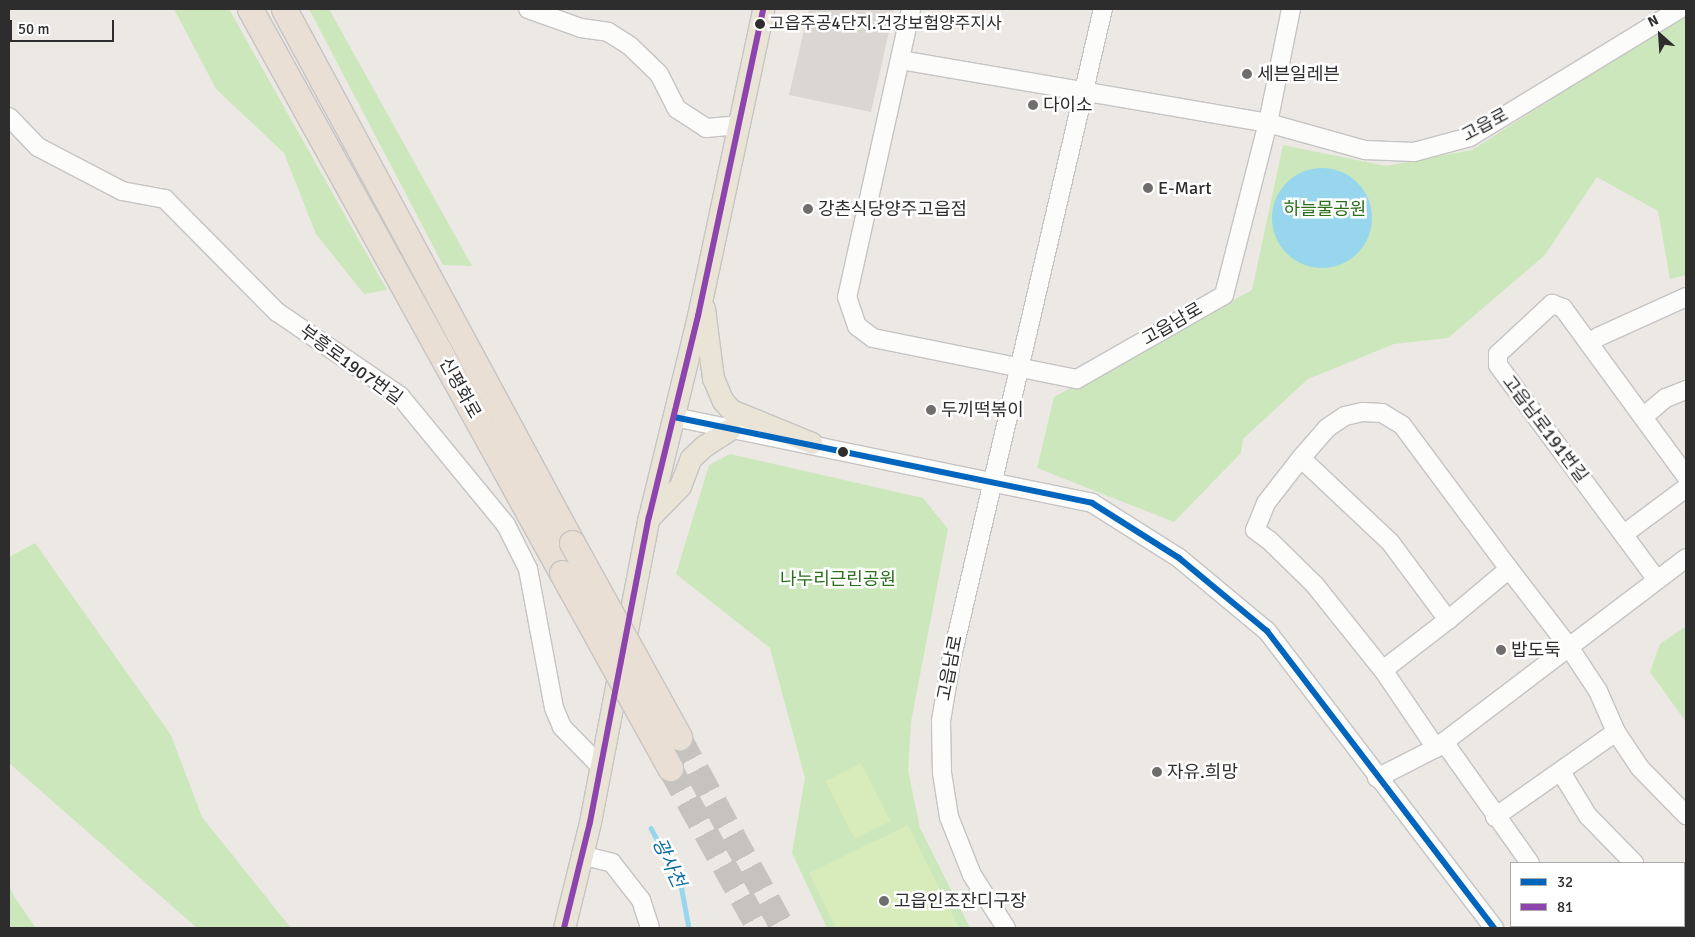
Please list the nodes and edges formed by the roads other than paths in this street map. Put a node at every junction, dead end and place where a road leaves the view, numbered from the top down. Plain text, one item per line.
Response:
1 (250, 9) edge
2 (284, 9) edge
3 (528, 9) edge
4 (763, 9) edge
5 (911, 9) edge
6 (1103, 9) edge
7 (1291, 9) edge
8 (1680, 9) edge
9 (900, 60) junction
10 (1085, 89) junction
11 (9, 117) edge
12 (1268, 123) junction
13 (739, 124) junction
14 (1686, 297) edge
15 (702, 298) junction
16 (1590, 345) junction
17 (1020, 369) junction
18 (1686, 390) edge
19 (674, 417) junction
20 (1643, 417) junction
21 (730, 429) junction
22 (812, 443) junction
23 (1302, 458) junction
24 (1686, 476) edge
25 (992, 481) junction
26 (1686, 488) edge
27 (649, 517) junction
28 (1624, 534) junction
29 (1686, 558) edge
30 (1509, 569) junction
31 (1658, 580) junction
32 (1448, 620) junction
33 (1569, 646) junction
34 (1383, 670) junction
35 (1616, 732) junction
36 (679, 737) tunnel mouth
37 (1440, 745) junction
38 (600, 766) junction
39 (670, 768) tunnel mouth
40 (1561, 772) junction
41 (1377, 778) junction
42 (1686, 815) edge
43 (1494, 817) junction
44 (581, 855) junction
45 (1529, 862) edge
46 (1633, 862) edge
47 (564, 928) edge
48 (650, 928) edge
49 (1006, 928) edge
50 (1494, 928) edge

1 - 39 highway, 신평화로, bridge
2 - 36 highway, 신평화로, bridge
3 - 13 street
4 - 13 main road
5 - 9 street, 고읍남로
6 - 10 street, 고읍남로
7 - 12 street, 고읍남로
8 - 12 street, 고읍로
9 - 10 street
9 - 17 street, 고읍남로
10 - 12 street
10 - 17 street, 고읍남로
11 - 38 street, 부흥로1907번길
12 - 17 street, 고읍남로
13 - 15 main road
14 - 16 street
15 - 19 main road
15 - 22 main road
16 - 20 street, 고읍남로191번길
16 - 28 street, 고읍남로191번길
17 - 25 street, 고읍남로
18 - 20 street
19 - 21 street
19 - 27 main road
20 - 24 street, 고읍남로191번길
21 - 22 street
21 - 27 main road
22 - 25 street
23 - 30 street
23 - 32 street
23 - 34 street
25 - 41 street
25 - 49 street, 고읍남로
26 - 28 street
27 - 38 main road
28 - 31 street, 고읍남로191번길
29 - 31 street
30 - 32 street
30 - 33 street
31 - 33 street
32 - 34 street
33 - 35 street
33 - 37 street
34 - 37 street
35 - 40 street
35 - 42 street
37 - 41 street
37 - 43 street
38 - 44 main road
40 - 43 street
40 - 46 street
41 - 50 street
43 - 45 street
44 - 47 main road
44 - 48 street

